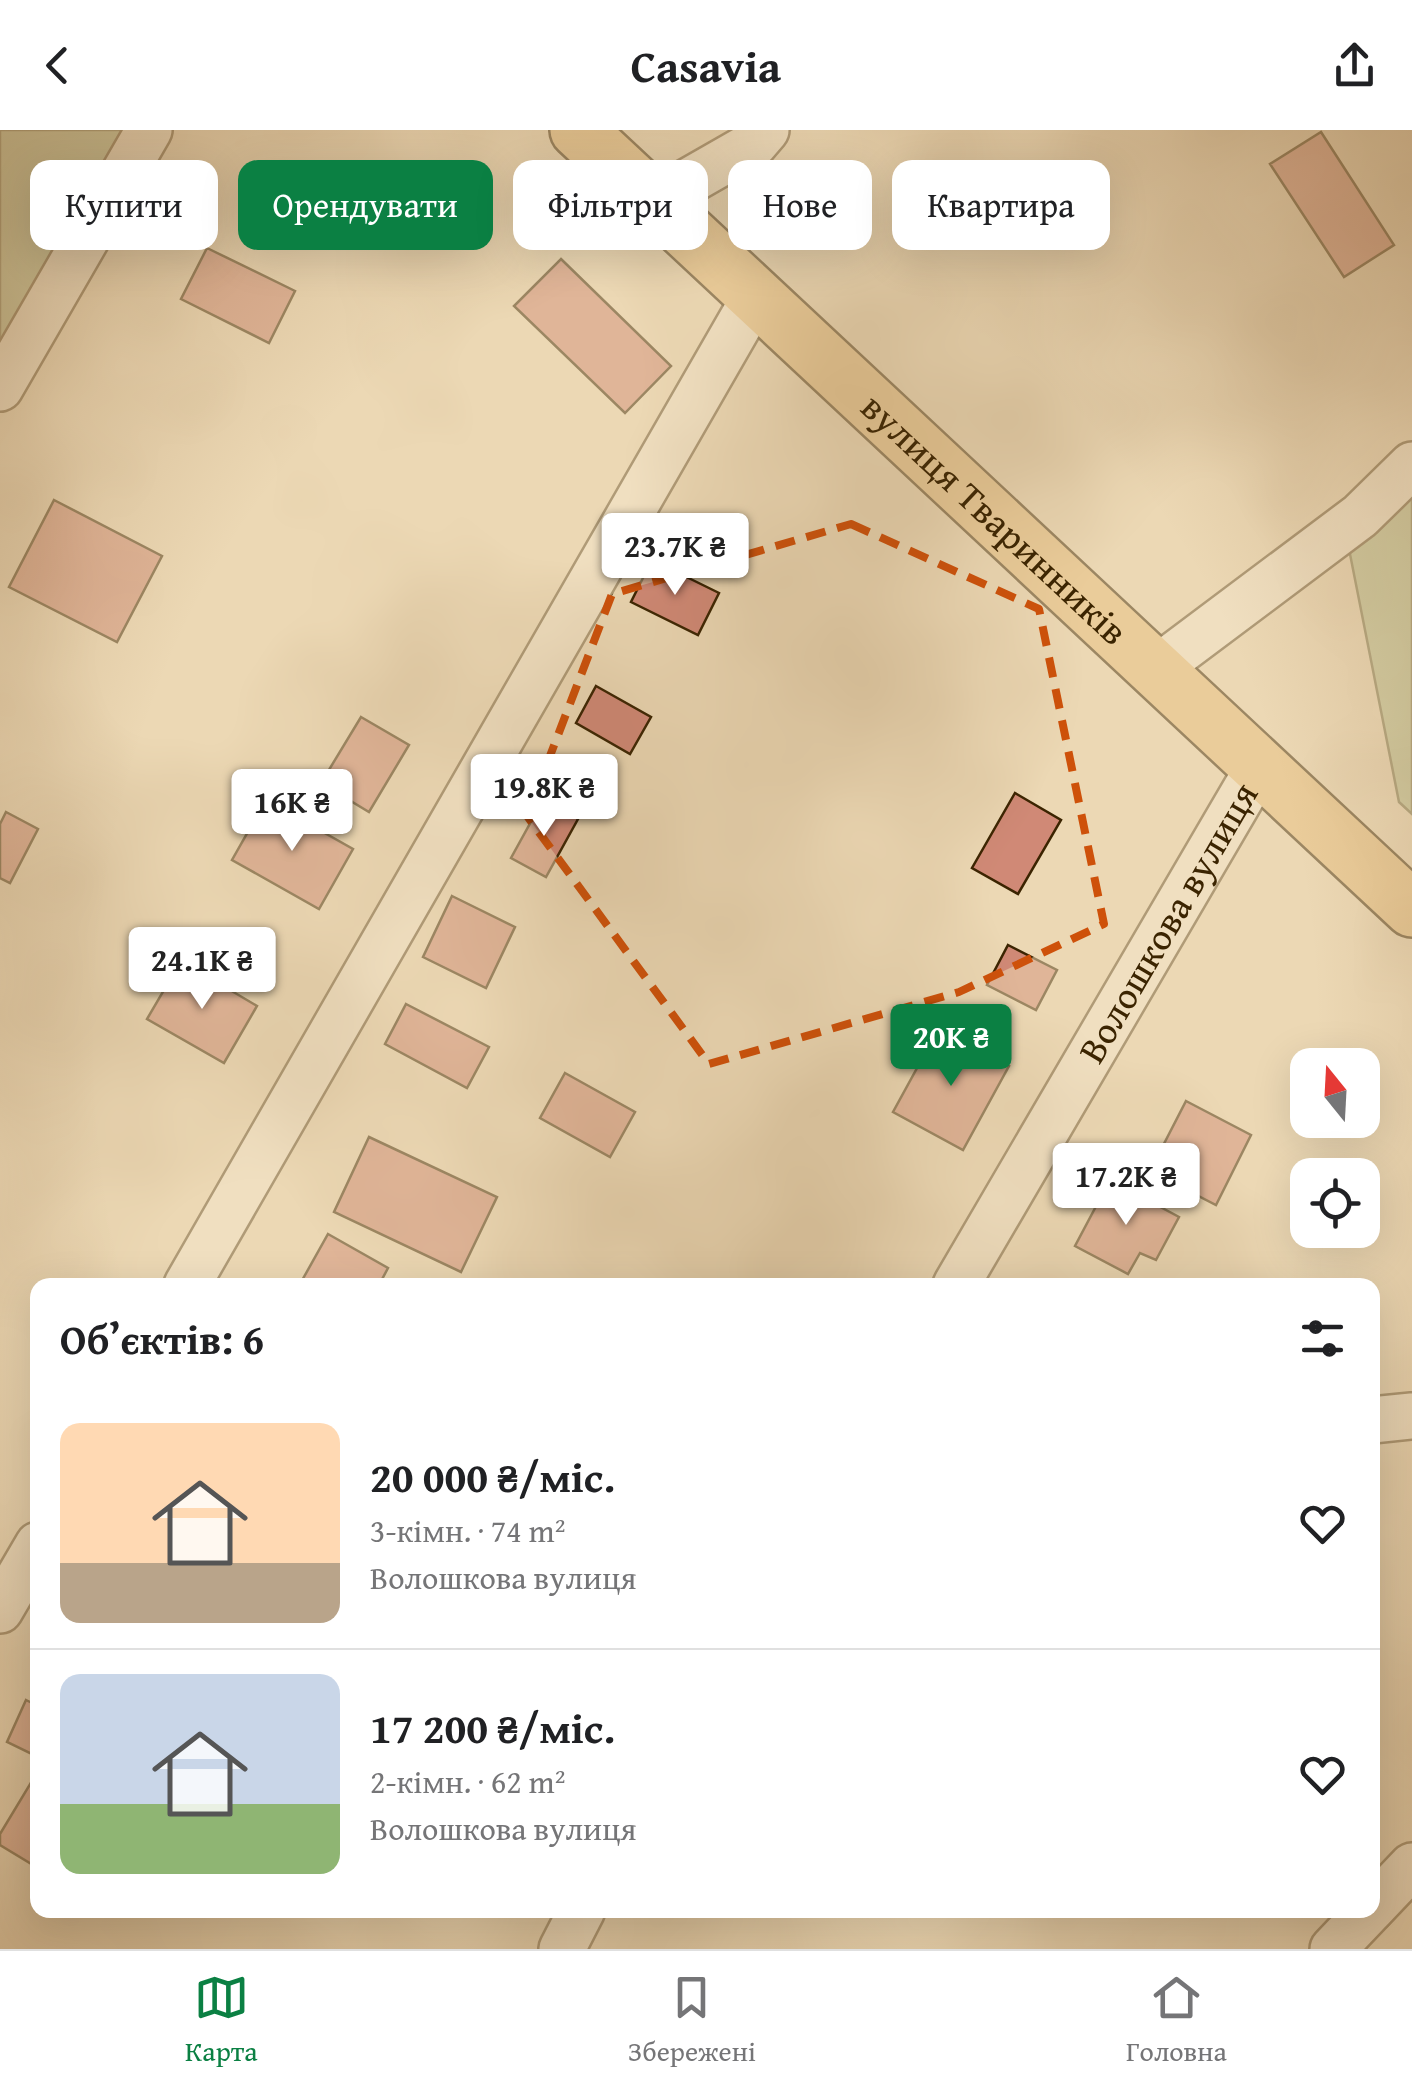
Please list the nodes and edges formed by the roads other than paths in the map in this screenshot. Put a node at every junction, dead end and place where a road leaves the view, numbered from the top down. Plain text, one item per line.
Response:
1 (149, 130) edge
2 (578, 130) edge
3 (766, 130) edge
4 (611, 160) edge
5 (708, 170) edge
6 (707, 250) edge
7 (755, 297) junction
8 (0, 388) edge
9 (1412, 465) edge
10 (1156, 669) junction
11 (1260, 765) junction
12 (1412, 909) edge
13 (190, 1278) edge
14 (960, 1278) edge
15 (1412, 1416) edge
16 (1380, 1419) edge
17 (30, 1560) edge
18 (12, 1595) edge
19 (1412, 1866) edge
20 (1380, 1900) edge
21 (578, 1918) edge
22 (1363, 1918) edge
23 (562, 1949) edge
24 (1334, 1949) edge

1 - 8 street
2 - 4 main road, вулиця Тваринників
3 - 5 street
6 - 7 main road, вулиця Тваринників
7 - 10 main road, вулиця Тваринників
7 - 13 street
9 - 10 street
10 - 11 main road, вулиця Тваринників
11 - 12 main road, вулиця Тваринників
11 - 14 street, Волошкова вулиця
15 - 16 street
17 - 18 street
19 - 20 street
21 - 23 street
22 - 24 street

